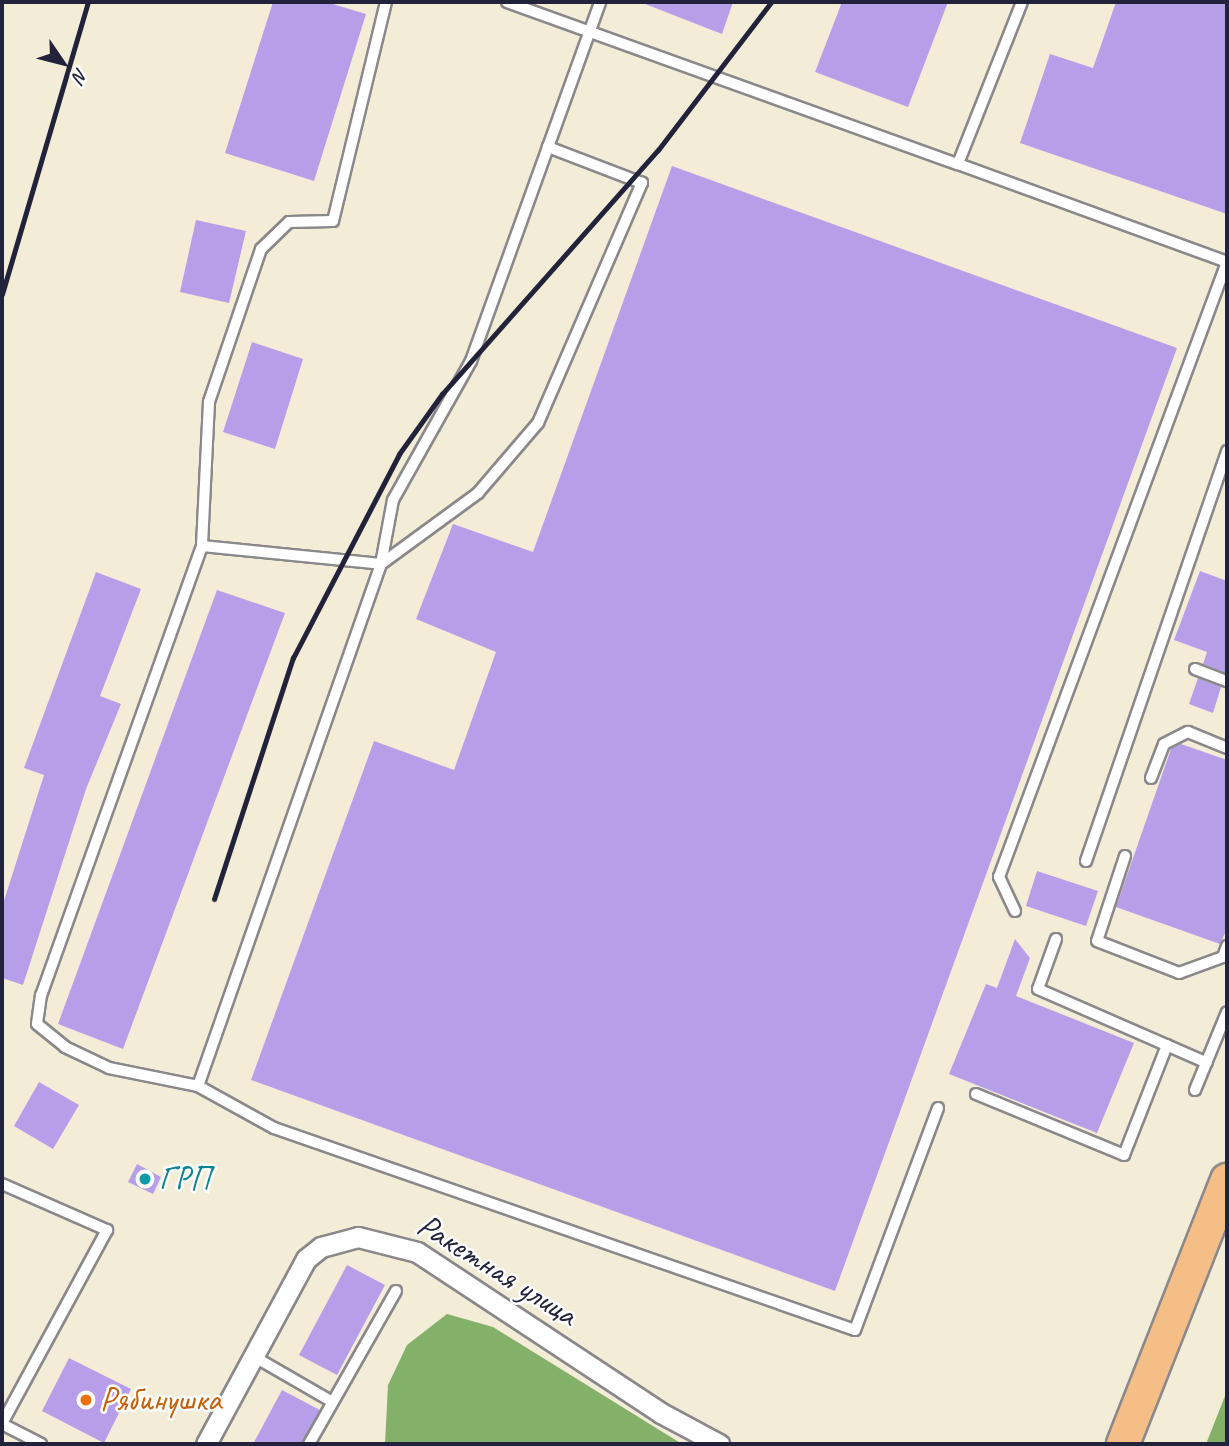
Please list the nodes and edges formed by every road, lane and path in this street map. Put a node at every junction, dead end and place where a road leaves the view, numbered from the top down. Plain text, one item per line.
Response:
1 (386, 2) edge
2 (508, 2) edge
3 (600, 2) edge
4 (1023, 2) edge
5 (590, 27) junction
6 (548, 147) junction
7 (958, 164) junction
8 (1227, 262) edge
9 (1227, 451) edge
10 (202, 546) junction
11 (381, 564) junction
12 (1195, 669) dead end
13 (1227, 681) edge
14 (1227, 748) edge
15 (1151, 778) dead end
16 (1125, 856) dead end
17 (1086, 861) dead end
18 (1015, 911) dead end
19 (1056, 939) dead end
20 (1227, 946) edge
21 (1227, 1013) edge
22 (1167, 1045) junction
23 (1207, 1063) junction
24 (198, 1086) junction
25 (1195, 1090) dead end
26 (976, 1094) dead end
27 (938, 1108) dead end
28 (1227, 1180) edge
29 (2, 1184) edge
30 (396, 1291) dead end
31 (252, 1356) junction
32 (331, 1401) junction
33 (2, 1423) edge
34 (41, 1444) edge
35 (206, 1444) edge
36 (309, 1444) edge
37 (719, 1444) edge
38 (1123, 1444) edge

1 - 10 lane
2 - 5 lane
3 - 5 lane
4 - 7 lane
5 - 6 lane
5 - 7 lane
6 - 11 lane
6 - 11 lane
7 - 8 lane
8 - 18 lane
9 - 17 lane
10 - 11 lane
10 - 24 lane
11 - 24 lane
12 - 13 lane
14 - 15 lane
16 - 20 lane
19 - 22 lane
21 - 23 lane
22 - 23 lane
22 - 26 lane
23 - 25 lane
24 - 27 lane
28 - 38 main road
29 - 33 lane
30 - 32 lane
31 - 32 lane
31 - 35 street, Ракетная улица
31 - 37 street, Ракетная улица
32 - 36 lane
33 - 34 lane

